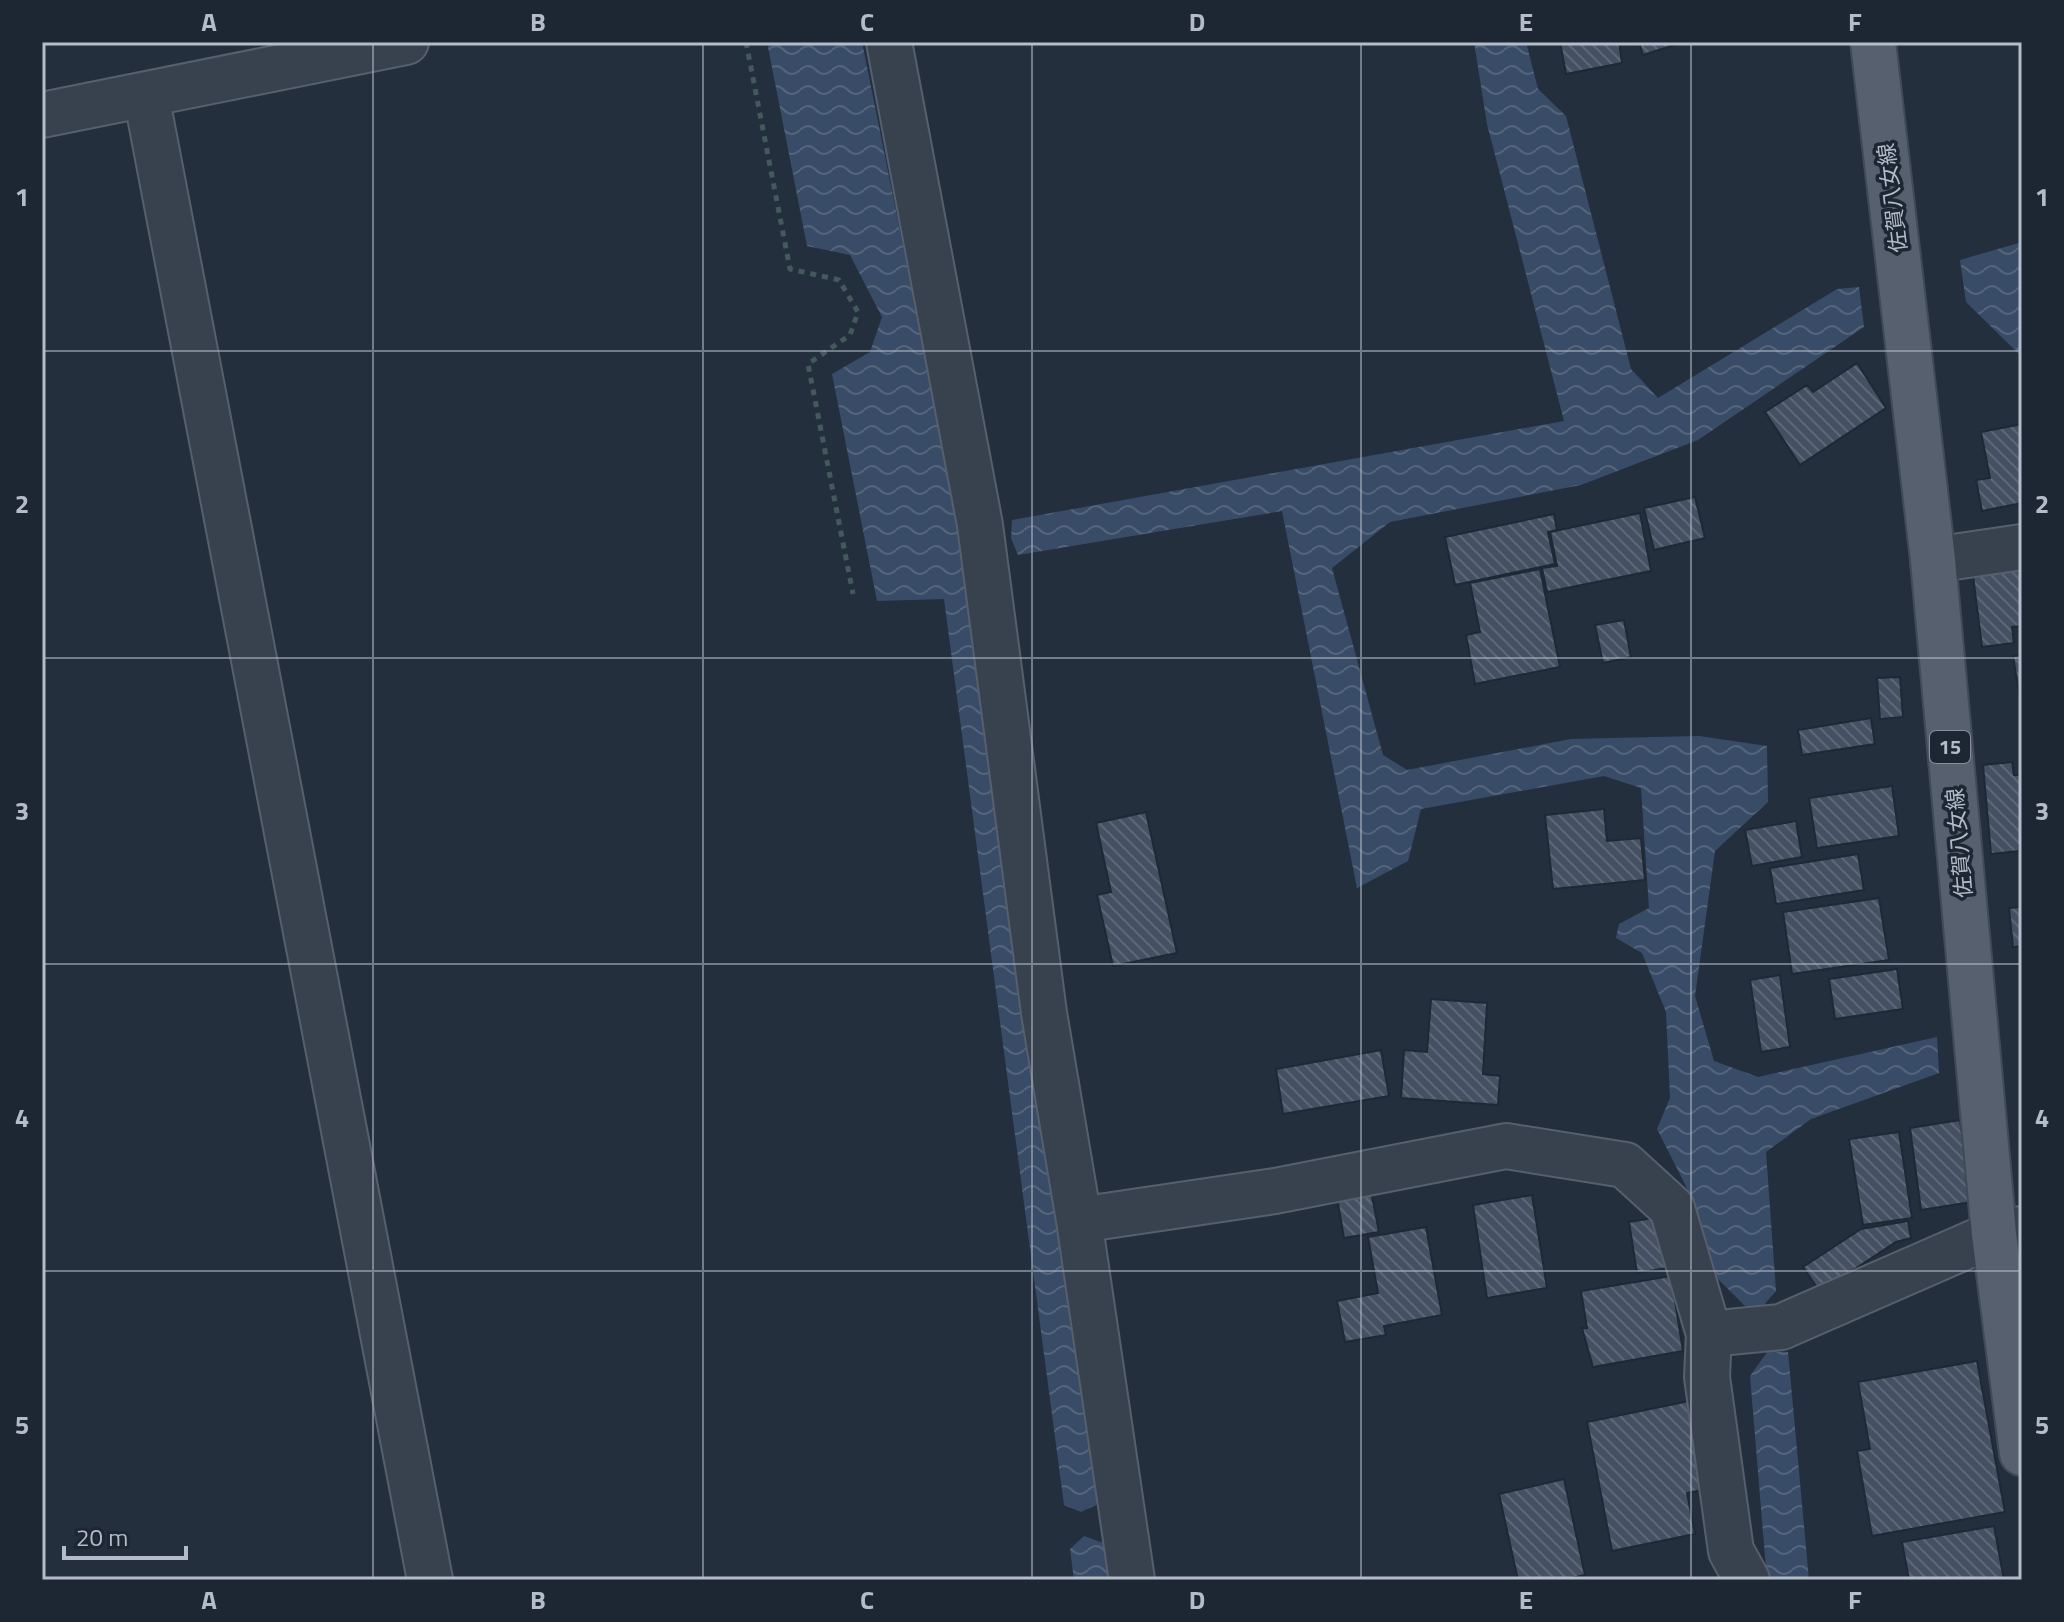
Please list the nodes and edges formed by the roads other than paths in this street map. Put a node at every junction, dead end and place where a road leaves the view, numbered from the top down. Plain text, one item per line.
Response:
1 (406, 42) edge
2 (889, 42) edge
3 (1873, 42) edge
4 (146, 95) junction
5 (42, 115) edge
6 (2022, 547) edge
7 (1933, 560) junction
8 (1079, 1220) junction
9 (2008, 1232) edge
10 (1709, 1334) junction
11 (2022, 1453) edge
12 (430, 1580) edge
13 (1132, 1580) edge
14 (1747, 1580) edge

1 - 4 street
2 - 8 street
3 - 7 main road, 佐賀八女線 / 15
4 - 5 street
4 - 12 street
6 - 7 street
7 - 9 main road, 佐賀八女線 / 15
8 - 10 street
8 - 13 street
9 - 10 street
9 - 11 main road, 佐賀八女線 / 15
10 - 14 street

